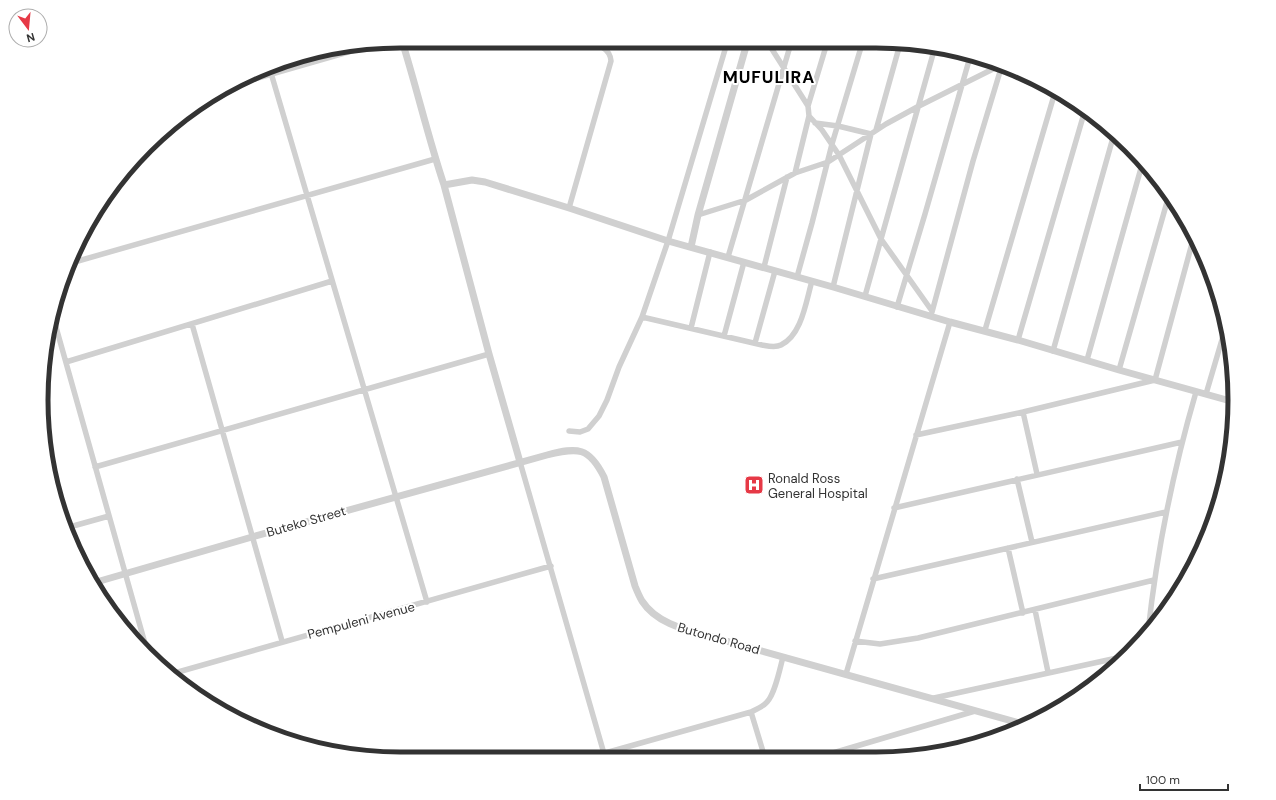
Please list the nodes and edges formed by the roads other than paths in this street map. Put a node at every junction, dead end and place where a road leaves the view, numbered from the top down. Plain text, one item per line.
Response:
1 (404, 48) edge
2 (602, 48) edge
3 (726, 48) edge
4 (745, 48) edge
5 (771, 48) edge
6 (790, 48) edge
7 (826, 48) edge
8 (861, 48) edge
9 (899, 49) edge
10 (344, 53) edge
11 (934, 53) edge
12 (969, 61) edge
13 (994, 69) edge
14 (784, 70) junction
15 (1000, 71) edge
16 (271, 74) junction
17 (262, 76) edge
18 (961, 86) junction
19 (1054, 96) edge
20 (808, 106) junction
21 (919, 106) junction
22 (809, 116) junction
23 (1083, 116) edge
24 (815, 123) junction
25 (838, 126) junction
26 (876, 130) junction
27 (870, 134) junction
28 (1113, 139) edge
29 (832, 144) junction
30 (840, 155) junction
31 (435, 159) junction
32 (828, 162) junction
33 (1141, 168) edge
34 (795, 173) junction
35 (787, 177) junction
36 (444, 185) junction
37 (856, 190) junction
38 (307, 195) junction
39 (746, 200) junction
40 (1167, 202) edge
41 (569, 208) junction
42 (698, 215) junction
43 (881, 239) junction
44 (668, 241) junction
45 (1192, 244) edge
46 (691, 247) junction
47 (710, 252) junction
48 (728, 257) junction
49 (77, 261) edge
50 (744, 262) junction
51 (764, 267) junction
52 (775, 271) junction
53 (906, 276) junction
54 (797, 277) junction
55 (332, 281) junction
56 (812, 281) junction
57 (833, 286) junction
58 (865, 296) junction
59 (897, 307) junction
60 (931, 314) junction
61 (642, 318) junction
62 (950, 322) junction
63 (192, 324) junction
64 (56, 327) edge
65 (691, 328) junction
66 (986, 330) junction
67 (724, 336) junction
68 (1222, 339) edge
69 (1018, 340) junction
70 (755, 343) junction
71 (1053, 351) junction
72 (489, 354) junction
73 (1087, 360) junction
74 (66, 362) junction
75 (1119, 370) junction
76 (1155, 380) junction
77 (363, 389) junction
78 (1196, 392) junction
79 (1206, 394) junction
80 (1228, 400) edge
81 (1023, 412) junction
82 (221, 430) junction
83 (570, 431) dead end
84 (916, 435) junction
85 (1182, 442) junction
86 (520, 462) junction
87 (95, 467) junction
88 (1038, 474) junction
89 (1018, 479) junction
90 (395, 496) junction
91 (894, 508) junction
92 (1166, 512) junction
93 (109, 516) junction
94 (72, 526) edge
95 (252, 537) junction
96 (1032, 542) junction
97 (1008, 548) junction
98 (551, 566) junction
99 (125, 574) junction
100 (873, 579) junction
101 (1154, 580) junction
102 (98, 582) edge
103 (427, 602) junction
104 (1035, 610) junction
105 (1022, 613) junction
106 (1149, 621) edge
107 (282, 641) junction
108 (855, 641) junction
109 (145, 642) edge
110 (783, 657) junction
111 (1115, 658) edge
112 (177, 672) edge
113 (1048, 672) junction
114 (846, 674) junction
115 (934, 698) junction
116 (977, 710) junction
117 (751, 712) junction
118 (1017, 722) edge
119 (604, 752) edge
120 (615, 752) edge
121 (762, 752) edge
122 (836, 752) edge

1 - 31 street
2 - 41 street
3 - 44 street
4 - 42 street
5 - 14 street
6 - 14 street
7 - 20 street
8 - 25 street
9 - 26 street
10 - 16 street
11 - 21 street
12 - 18 street
13 - 18 street
14 - 20 street
14 - 39 street
15 - 60 street
16 - 17 street
16 - 38 street
18 - 21 street
18 - 53 street
19 - 66 street
20 - 22 street
21 - 26 street
21 - 43 street
22 - 24 street
22 - 34 street
23 - 69 street
24 - 25 street
24 - 29 street
25 - 27 street
25 - 29 street
26 - 27 street
27 - 30 street
27 - 37 street
28 - 71 street
29 - 30 street
29 - 32 street
30 - 32 street
30 - 37 street
31 - 36 street
31 - 38 street
32 - 34 street
32 - 54 street
33 - 73 street
34 - 35 street
35 - 39 street
35 - 51 street
36 - 41 street
36 - 72 street
37 - 43 street
37 - 57 street
38 - 49 street
38 - 55 street
39 - 42 street
39 - 48 street
40 - 75 street
41 - 44 street
42 - 46 street
43 - 53 street
43 - 58 street
44 - 46 street
44 - 61 street
45 - 76 street
46 - 47 street
47 - 48 street
47 - 65 street
48 - 50 street
50 - 51 street
50 - 67 street
51 - 52 street
52 - 54 street
52 - 70 street
53 - 59 street
53 - 60 street
54 - 56 street
55 - 63 street
55 - 77 street
56 - 57 street
56 - 70 street
57 - 58 street
58 - 59 street
59 - 60 street
60 - 62 street
61 - 65 street
61 - 83 street
62 - 66 street
62 - 84 street
63 - 74 street
63 - 82 street
64 - 74 street
65 - 67 street
66 - 69 street
67 - 70 street
68 - 79 street
69 - 71 street
71 - 73 street
72 - 77 street
72 - 86 street
73 - 75 street
74 - 87 street
75 - 76 street
76 - 78 street
76 - 81 street
77 - 82 street
77 - 90 street
78 - 79 street
78 - 85 street
79 - 80 street
81 - 84 street
81 - 88 street
82 - 87 street
82 - 95 street
84 - 91 street
85 - 88 street
85 - 92 street
86 - 90 street, Buteko Street
86 - 98 street
86 - 110 street, Butondo Road
87 - 93 street
88 - 89 street
89 - 91 street
89 - 96 street
90 - 95 street, Buteko Street
90 - 103 street
91 - 100 street
92 - 96 street
92 - 101 street
93 - 94 street
93 - 99 street
95 - 99 street, Buteko Street
95 - 107 street
96 - 97 street
97 - 100 street
97 - 105 street
98 - 103 street, Pempuleni Avenue
98 - 119 street
99 - 102 street, Buteko Street
99 - 109 street
100 - 108 street
101 - 104 street
101 - 106 street
103 - 107 street, Pempuleni Avenue
104 - 105 street
104 - 113 street
105 - 108 street
107 - 112 street, Pempuleni Avenue
108 - 114 street
110 - 114 street, Butondo Road
110 - 117 street
111 - 113 street
113 - 115 street
114 - 115 street, Butondo Road
115 - 116 street, Butondo Road
116 - 118 street, Butondo Road
116 - 122 street
117 - 120 street
117 - 121 street

